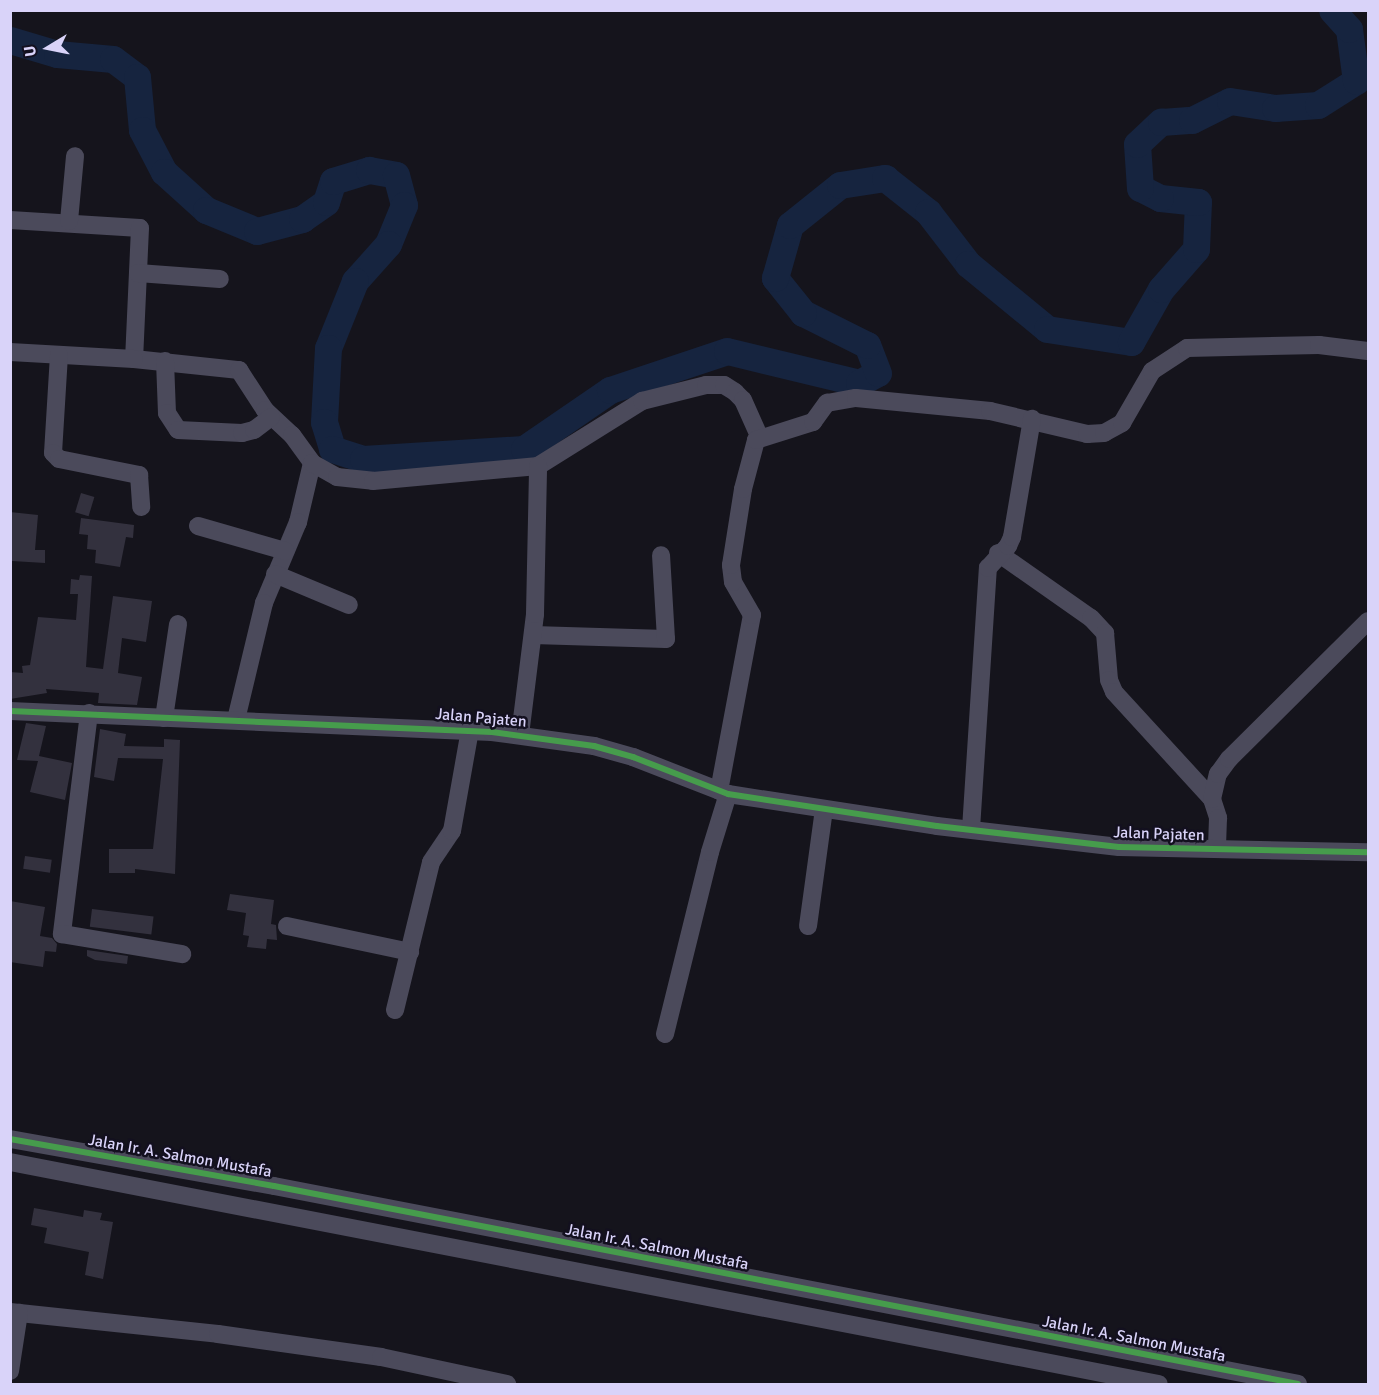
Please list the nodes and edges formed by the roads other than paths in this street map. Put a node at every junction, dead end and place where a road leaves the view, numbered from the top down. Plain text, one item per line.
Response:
1 (75, 156) dead end
2 (10, 220) edge
3 (69, 221) junction
4 (138, 273) junction
5 (220, 279) dead end
6 (1368, 351) edge
7 (10, 352) edge
8 (59, 355) junction
9 (134, 359) junction
10 (165, 361) junction
11 (272, 417) junction
12 (1032, 419) junction
13 (760, 438) junction
14 (312, 463) junction
15 (538, 466) junction
16 (141, 507) dead end
17 (198, 526) dead end
18 (285, 551) junction
19 (998, 553) junction
20 (661, 555) dead end
21 (275, 574) junction
22 (349, 605) dead end
23 (1368, 621) edge
24 (178, 624) dead end
25 (532, 635) junction
26 (10, 711) edge
27 (89, 714) junction
28 (164, 718) junction
29 (236, 720) junction
30 (470, 730) junction
31 (520, 735) junction
32 (724, 793) junction
33 (1212, 799) junction
34 (824, 809) junction
35 (971, 829) junction
36 (1217, 849) junction
37 (1368, 852) edge
38 (287, 926) dead end
39 (808, 926) dead end
40 (410, 952) junction
41 (182, 954) dead end
42 (395, 1010) dead end
43 (665, 1034) dead end
44 (10, 1139) edge
45 (78, 1151) junction
46 (10, 1162) edge
47 (74, 1173) junction
48 (15, 1312) edge
49 (10, 1371) edge
50 (507, 1384) edge
51 (1160, 1384) edge
52 (1298, 1384) edge

1 - 3 street
2 - 3 street
3 - 4 street
4 - 5 street
4 - 9 street
6 - 12 street
7 - 8 street
8 - 9 street
8 - 16 street
9 - 10 street
10 - 11 street
10 - 11 street
11 - 14 street
12 - 13 street
12 - 19 street
13 - 15 street
13 - 32 street
14 - 15 street
14 - 18 street
15 - 25 street
17 - 18 street
18 - 21 street
19 - 33 street
19 - 35 street
20 - 25 street
21 - 22 street
21 - 29 street
23 - 33 street
24 - 28 street
25 - 31 street
26 - 27 street, Jalan Pajaten
27 - 28 street, Jalan Pajaten
27 - 41 street
28 - 29 street, Jalan Pajaten
29 - 30 street, Jalan Pajaten
30 - 31 street, Jalan Pajaten
30 - 40 street
31 - 32 street, Jalan Pajaten
32 - 34 street, Jalan Pajaten
32 - 43 street
33 - 36 street
34 - 35 street, Jalan Pajaten
34 - 39 street
35 - 36 street, Jalan Pajaten
36 - 37 street, Jalan Pajaten
38 - 40 street
40 - 42 street
44 - 45 street, Jalan Ir. A. Salmon Mustafa
45 - 47 street
45 - 52 street, Jalan Ir. A. Salmon Mustafa
46 - 47 street
47 - 51 street
48 - 49 street
48 - 50 street

